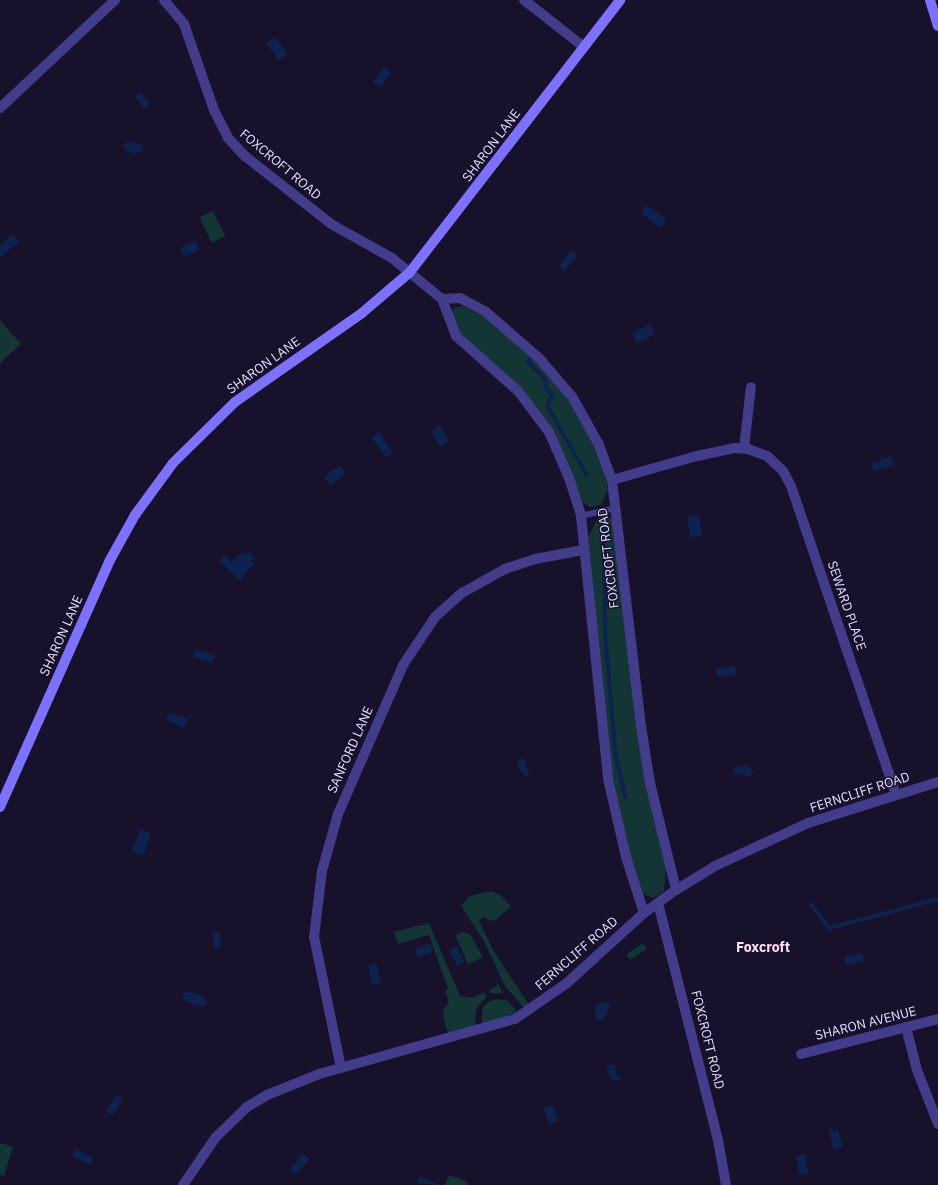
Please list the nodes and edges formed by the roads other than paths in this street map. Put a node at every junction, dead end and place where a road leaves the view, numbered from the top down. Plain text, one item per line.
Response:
1 (115, 0) edge
2 (164, 0) edge
3 (524, 0) edge
4 (620, 0) edge
5 (930, 0) edge
6 (938, 26) edge
7 (584, 47) junction
8 (0, 108) edge
9 (410, 272) junction
10 (442, 299) junction
11 (751, 387) dead end
12 (744, 448) junction
13 (612, 480) junction
14 (617, 508) junction
15 (581, 516) junction
16 (583, 550) junction
17 (938, 782) edge
18 (896, 795) junction
19 (0, 807) edge
20 (676, 890) junction
21 (658, 902) junction
22 (644, 913) junction
23 (938, 1019) edge
24 (906, 1028) junction
25 (801, 1054) dead end
26 (341, 1068) junction
27 (938, 1124) edge
28 (185, 1185) edge
29 (726, 1185) edge

1 - 8 street
2 - 9 street, FOXCROFT ROAD
3 - 7 street
4 - 7 main road, SHARON LANE
5 - 6 main road
7 - 9 main road, SHARON LANE
9 - 10 street, FOXCROFT ROAD
9 - 19 main road, SHARON LANE
10 - 13 street, FOXCROFT ROAD
10 - 15 street, FOXCROFT ROAD
11 - 12 street
12 - 13 street, SEWARD PLACE
12 - 18 street, SEWARD PLACE
13 - 14 street, FOXCROFT ROAD
14 - 15 lane
14 - 20 street, FOXCROFT ROAD
15 - 16 street, FOXCROFT ROAD
16 - 22 street, FOXCROFT ROAD
16 - 26 street, SANFORD LANE
17 - 18 street, FERNCLIFF ROAD
18 - 20 street, FERNCLIFF ROAD
20 - 21 street, FERNCLIFF ROAD
21 - 22 street, FERNCLIFF ROAD
21 - 29 street, FOXCROFT ROAD
22 - 26 street, FERNCLIFF ROAD
23 - 24 street, SHARON AVENUE
24 - 25 street, SHARON AVENUE
24 - 27 street
26 - 28 street, FERNCLIFF ROAD

